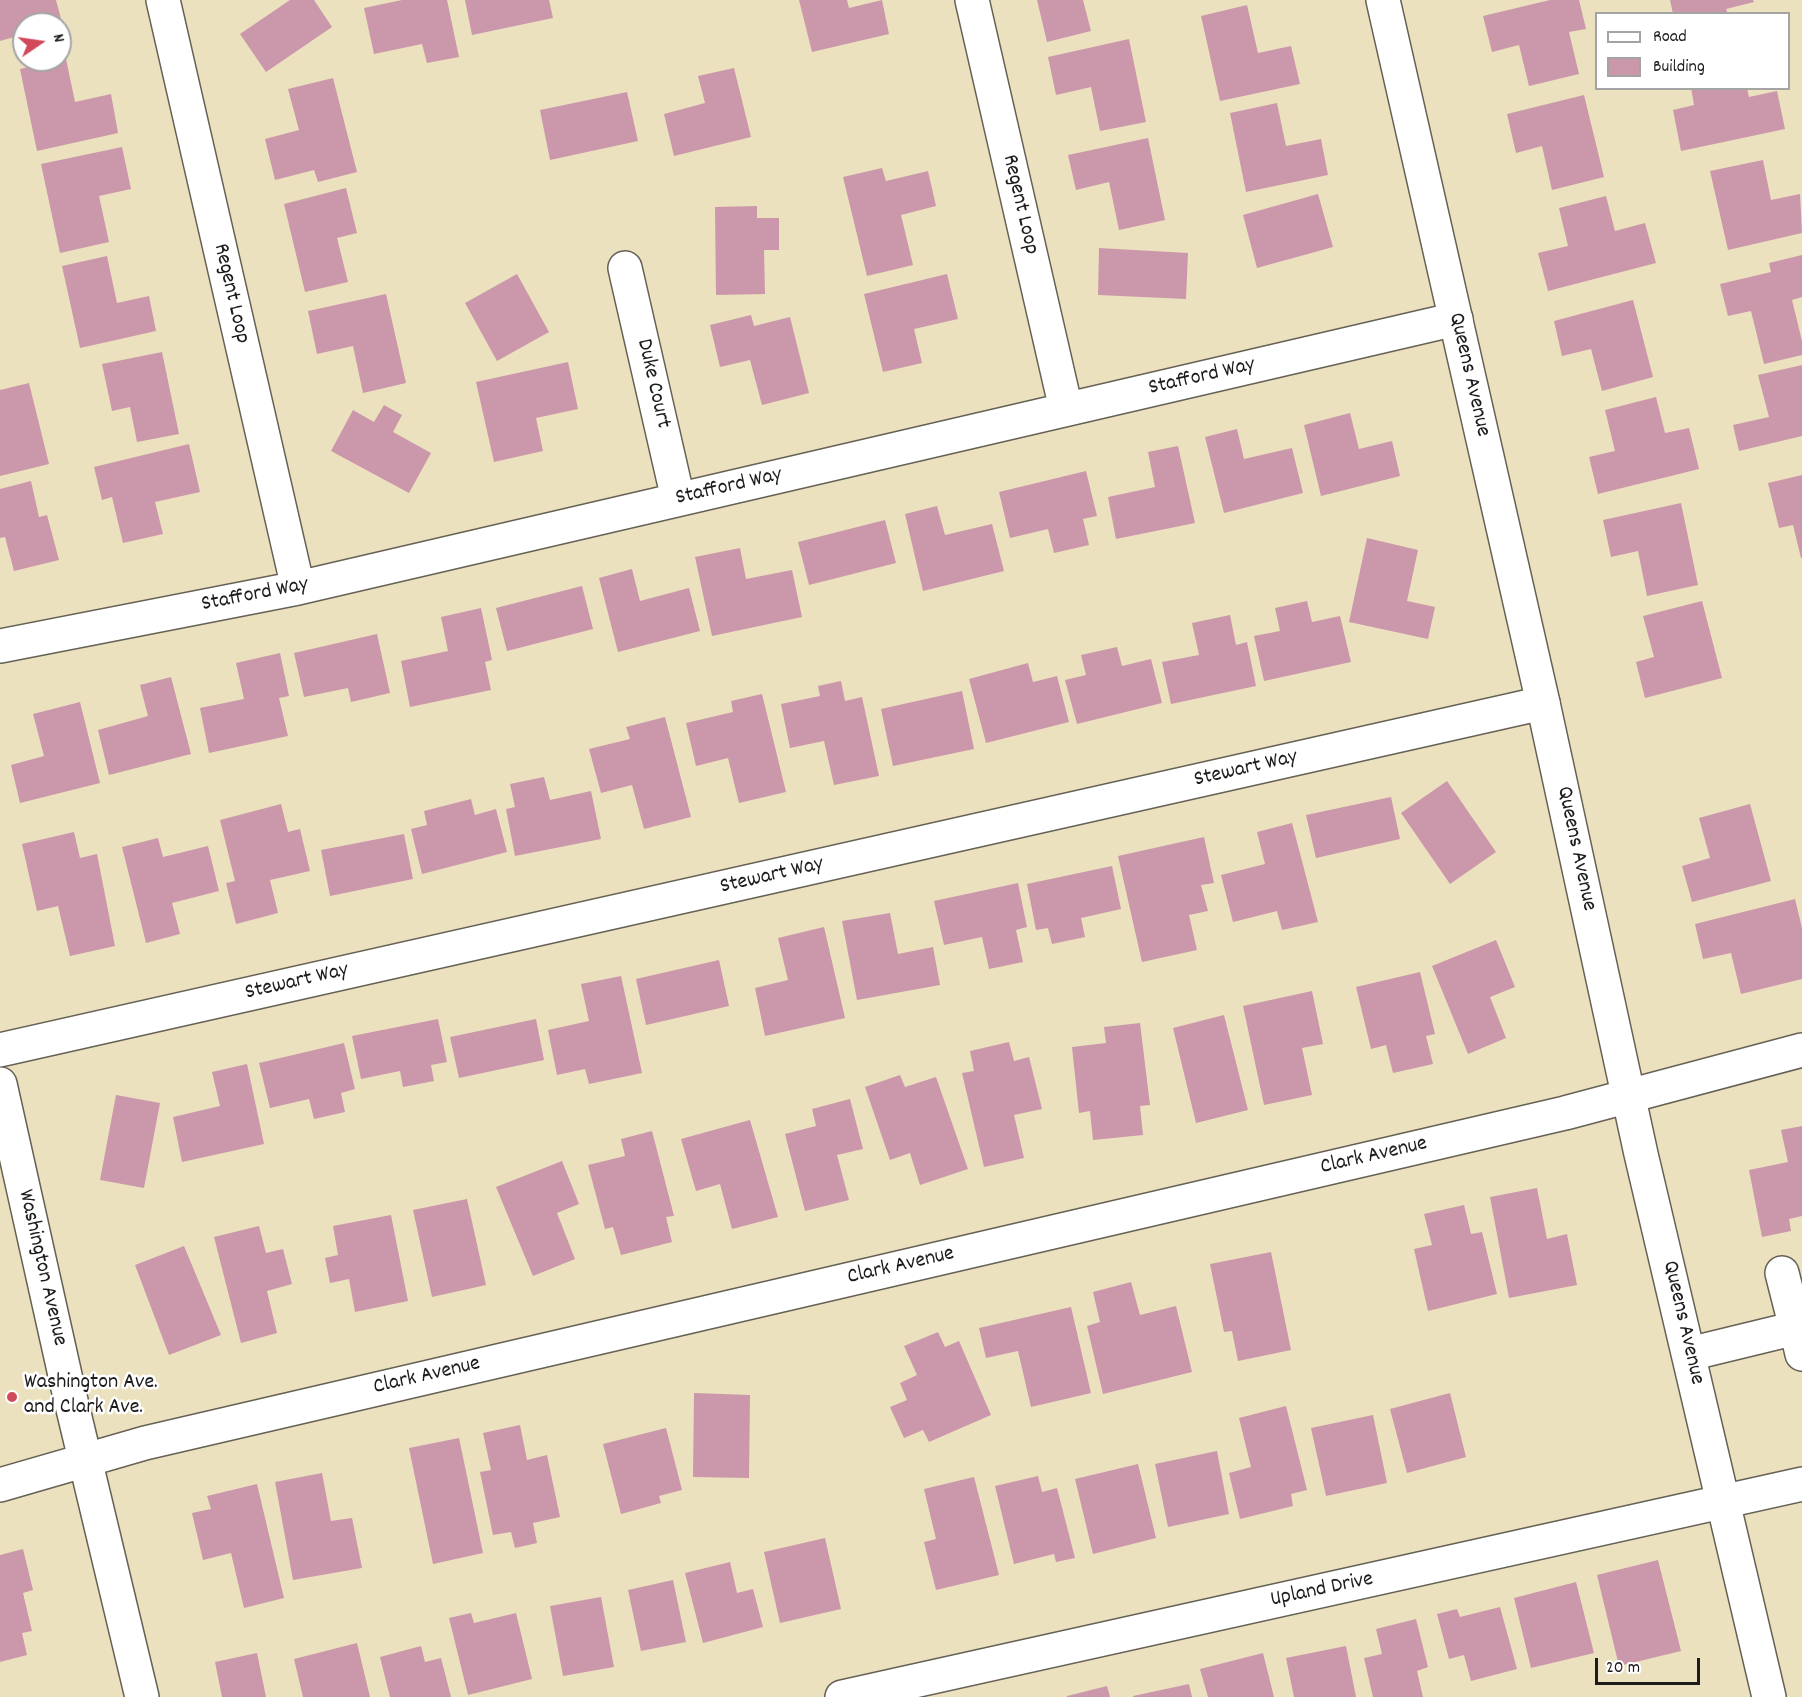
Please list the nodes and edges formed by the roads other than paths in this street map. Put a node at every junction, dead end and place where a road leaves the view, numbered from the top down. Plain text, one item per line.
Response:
1 (163, 0) edge
2 (972, 0) edge
3 (1383, 0) edge
4 (625, 268) dead end
5 (1456, 319) junction
6 (1066, 409) junction
7 (678, 500) junction
8 (298, 588) junction
9 (0, 646) edge
10 (1543, 703) junction
11 (0, 1050) edge
12 (1802, 1050) edge
13 (0, 1084) edge
14 (1629, 1097) junction
15 (1782, 1273) dead end
16 (1799, 1341) edge
17 (1689, 1354) junction
18 (86, 1461) junction
19 (1802, 1484) edge
20 (0, 1485) edge
21 (1725, 1502) junction
22 (142, 1697) edge
23 (842, 1697) edge
24 (1769, 1697) edge

1 - 8 street, Regent Loop
2 - 6 street, Regent Loop
3 - 5 street, Queens Avenue
4 - 7 street, Duke Court
5 - 6 street, Stafford Way
5 - 10 street, Queens Avenue
6 - 7 street, Stafford Way
7 - 8 street, Stafford Way
8 - 9 street, Stafford Way
10 - 11 street, Stewart Way
10 - 14 street, Queens Avenue
12 - 14 street, Clark Avenue
13 - 18 street, Washington Avenue
14 - 17 street, Queens Avenue
14 - 18 street, Clark Avenue
15 - 16 street
16 - 17 street
17 - 21 street, Queens Avenue
18 - 20 street, Clark Avenue
18 - 22 street, Washington Avenue
19 - 21 street, Upland Drive
21 - 23 street, Upland Drive
21 - 24 street, Queens Avenue

